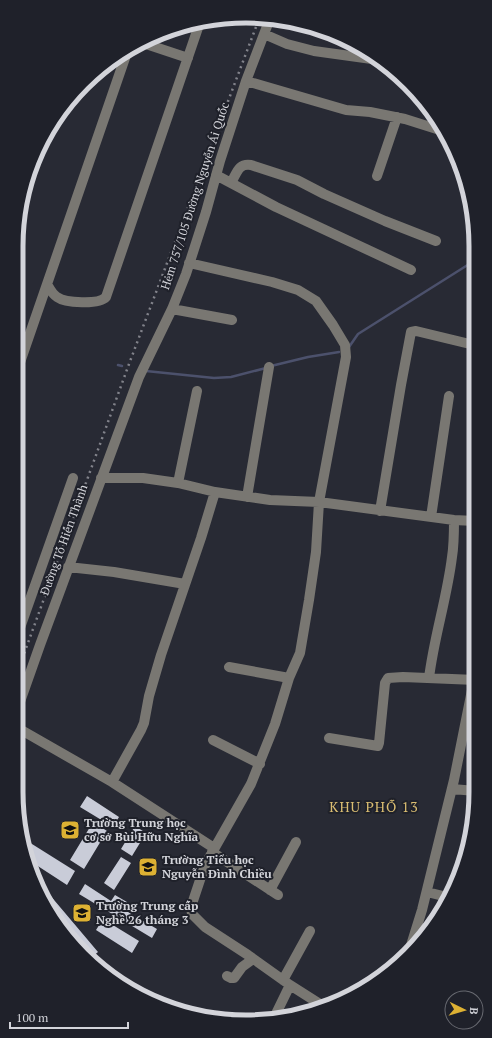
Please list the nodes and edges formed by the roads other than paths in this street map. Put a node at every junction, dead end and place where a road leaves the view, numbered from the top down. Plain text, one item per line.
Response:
1 (268, 24) edge
2 (198, 28) edge
3 (264, 34) junction
4 (149, 45) edge
5 (188, 58) junction
6 (366, 58) edge
7 (124, 59) edge
8 (246, 81) junction
9 (397, 117) junction
10 (435, 129) edge
11 (216, 175) junction
12 (376, 176) dead end
13 (231, 183) junction
14 (436, 241) dead end
15 (189, 263) junction
16 (411, 270) dead end
17 (47, 284) junction
18 (172, 309) junction
19 (232, 320) dead end
20 (23, 337) edge
21 (28, 339) junction
22 (469, 343) edge
23 (23, 354) edge
24 (269, 367) dead end
25 (139, 377) joint
26 (197, 391) dead end
27 (449, 396) dead end
28 (73, 478) dead end
29 (101, 478) junction
30 (178, 483) junction
31 (214, 492) junction
32 (247, 496) junction
33 (319, 502) junction
34 (380, 510) junction
35 (431, 517) junction
36 (454, 520) junction
37 (469, 521) edge
38 (68, 567) junction
39 (185, 584) junction
40 (23, 619) edge
41 (229, 667) dead end
42 (469, 677) edge
43 (289, 678) junction
44 (429, 678) junction
45 (23, 693) edge
46 (469, 723) edge
47 (23, 731) edge
48 (329, 738) dead end
49 (214, 740) dead end
50 (260, 764) junction
51 (112, 782) junction
52 (452, 789) junction
53 (469, 790) edge
54 (296, 842) dead end
55 (213, 850) junction
56 (427, 892) junction
57 (443, 896) edge
58 (310, 931) dead end
59 (412, 941) edge
60 (253, 959) junction
61 (227, 976) dead end
62 (286, 983) junction
63 (318, 1003) edge
64 (275, 1013) edge

1 - 3 street, Hẻm 757/105 Đường Nguyễn Ái Quốc
2 - 5 street
3 - 6 street
3 - 8 street, Hẻm 757/105 Đường Nguyễn Ái Quốc
4 - 5 street
5 - 17 street
7 - 17 street
8 - 9 street
8 - 11 street, Hẻm 757/105 Đường Nguyễn Ái Quốc
9 - 10 street
9 - 12 street
11 - 13 street
11 - 15 street, Hẻm 757/105 Đường Nguyễn Ái Quốc
13 - 14 street
13 - 16 street
15 - 18 street, Hẻm 757/105 Đường Nguyễn Ái Quốc
15 - 33 street
17 - 21 street
18 - 19 street
18 - 25 street, Hẻm 757/105 Đường Nguyễn Ái Quốc
20 - 21 street
21 - 23 street
22 - 34 street
24 - 32 street
25 - 29 street, Đường Tố Hiến Thành
26 - 30 street
27 - 35 street
28 - 40 street
29 - 30 street
29 - 38 street, Đường Tố Hiến Thành
30 - 31 street
31 - 32 street
31 - 39 street
32 - 33 street
33 - 34 street
33 - 43 street
34 - 35 street
35 - 36 street
36 - 37 street
36 - 44 street
38 - 39 street
38 - 45 street, Đường Tố Hiến Thành
39 - 51 street
41 - 43 street
42 - 44 street
43 - 50 street
44 - 48 street
46 - 52 street
47 - 51 street
49 - 50 street
50 - 55 street
51 - 55 street
52 - 53 street
52 - 56 street
54 - 55 street
55 - 60 street
56 - 57 street
56 - 59 street
58 - 62 street
60 - 61 street
60 - 62 street
62 - 63 street
62 - 64 street

